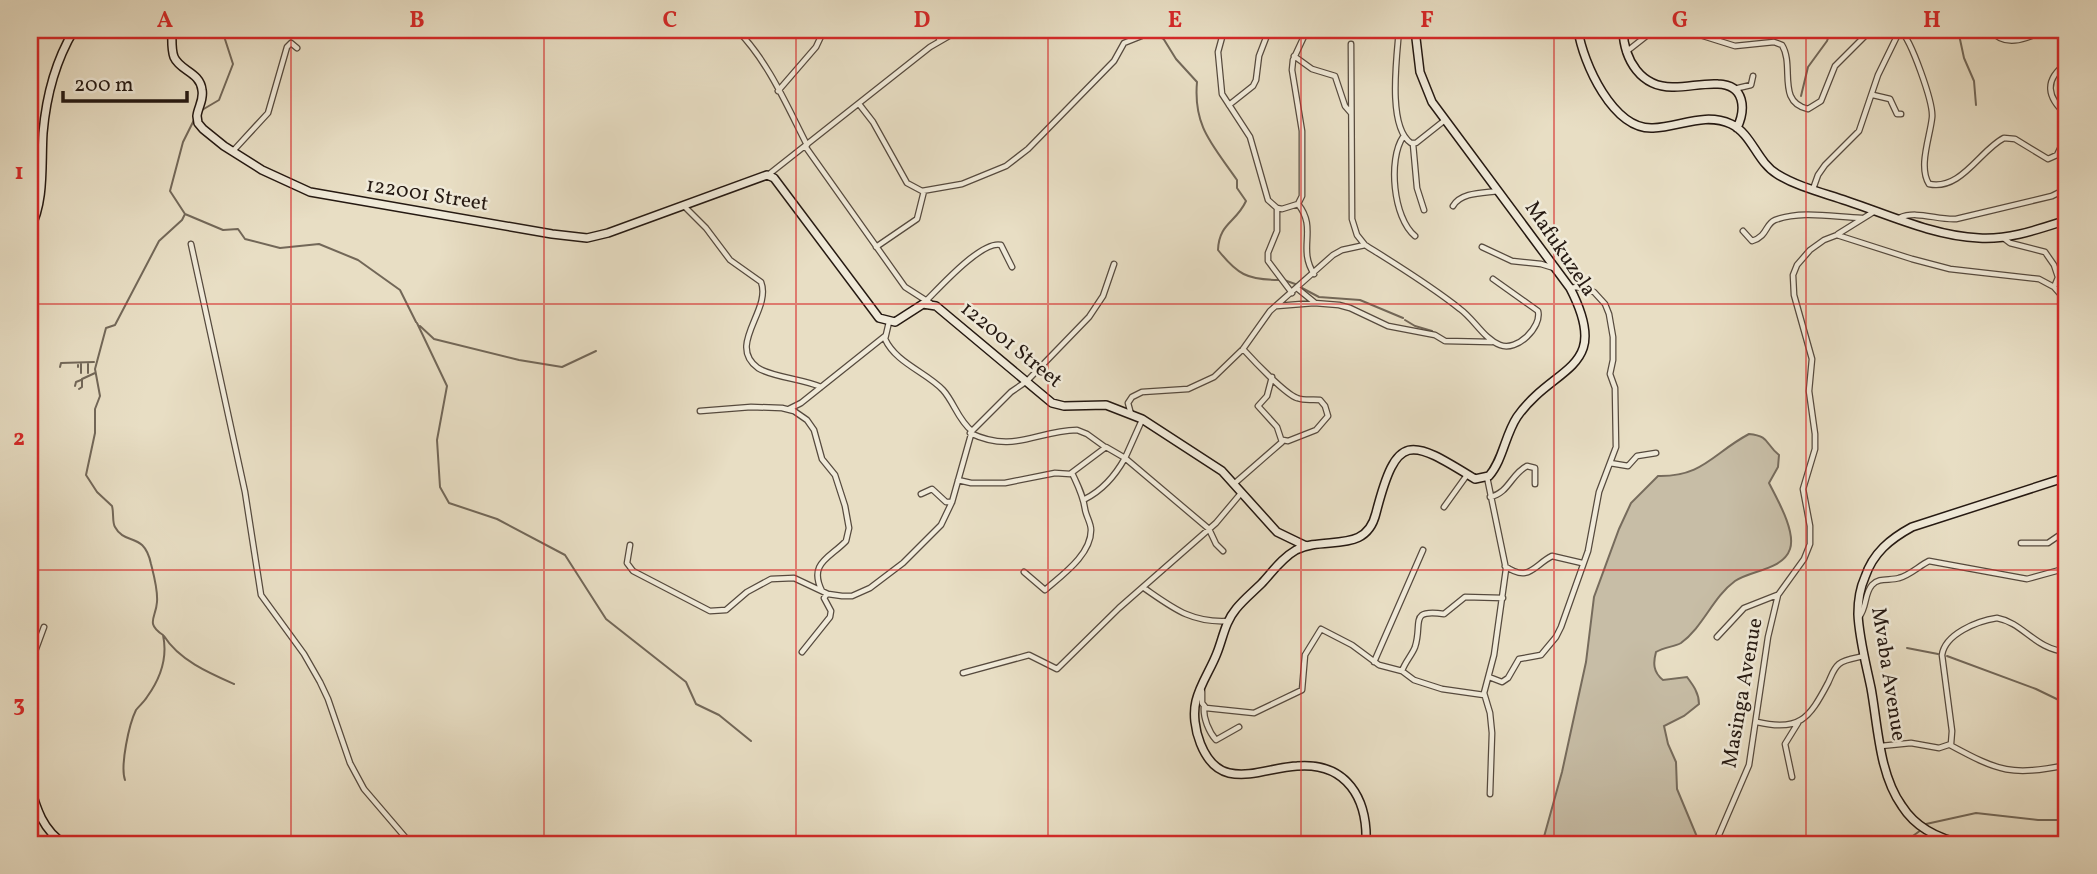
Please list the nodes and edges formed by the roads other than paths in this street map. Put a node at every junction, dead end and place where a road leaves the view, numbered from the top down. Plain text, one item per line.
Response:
1 (74, 30) edge
2 (172, 30) edge
3 (737, 30) edge
4 (824, 30) edge
5 (936, 30) edge
6 (953, 30) edge
7 (1175, 30) edge
8 (1224, 30) edge
9 (1269, 30) edge
10 (1307, 30) edge
11 (1399, 30) edge
12 (1415, 30) edge
13 (1578, 30) edge
14 (1623, 30) edge
15 (1654, 30) edge
16 (1684, 30) edge
17 (1871, 30) edge
18 (1900, 30) edge
19 (1990, 30) edge
20 (2046, 30) edge
21 (1154, 31) edge
22 (2036, 32) edge
23 (940, 41) junction
24 (1351, 44) dead end
25 (298, 48) dead end
26 (1626, 52) junction
27 (1294, 56) junction
28 (2067, 64) edge
29 (1753, 76) dead end
30 (1734, 90) junction
31 (778, 91) junction
32 (1873, 94) junction
33 (859, 104) junction
34 (1229, 105) junction
35 (1351, 113) junction
36 (1901, 114) dead end
37 (2067, 115) edge
38 (1445, 120) junction
39 (1737, 128) junction
40 (2067, 134) edge
41 (1403, 136) junction
42 (1413, 144) junction
43 (806, 145) junction
44 (233, 151) junction
45 (767, 175) junction
46 (2067, 184) edge
47 (1813, 189) junction
48 (1499, 190) junction
49 (924, 191) junction
50 (1298, 204) junction
51 (683, 206) junction
52 (1453, 206) dead end
53 (1276, 208) junction
54 (1424, 210) dead end
55 (1875, 210) junction
56 (1862, 218) junction
57 (1898, 218) junction
58 (2067, 220) edge
59 (30, 229) edge
60 (1743, 231) dead end
61 (1837, 235) junction
62 (1415, 236) dead end
63 (2003, 237) junction
64 (191, 244) dead end
65 (1365, 245) junction
66 (876, 247) junction
67 (1482, 247) dead end
68 (2067, 256) edge
69 (1114, 264) dead end
70 (1013, 267) dead end
71 (1555, 269) junction
72 (1314, 274) junction
73 (2058, 277) junction
74 (1493, 279) dead end
75 (2054, 287) junction
76 (1570, 288) junction
77 (1298, 289) junction
78 (1292, 293) junction
79 (929, 302) junction
80 (2067, 302) edge
81 (1314, 303) junction
82 (1277, 306) junction
83 (889, 322) junction
84 (885, 335) junction
85 (1493, 342) junction
86 (1243, 349) junction
87 (1272, 377) junction
88 (1027, 381) junction
89 (821, 387) junction
90 (789, 409) junction
91 (701, 411) dead end
92 (1132, 415) junction
93 (1142, 419) junction
94 (971, 432) junction
95 (1283, 440) junction
96 (1106, 447) junction
97 (1656, 453) dead end
98 (1125, 458) junction
99 (1610, 463) junction
100 (1072, 473) junction
101 (1467, 474) junction
102 (1487, 477) junction
103 (2067, 477) edge
104 (958, 481) junction
105 (1235, 483) junction
106 (1535, 484) dead end
107 (1243, 492) junction
108 (921, 494) dead end
109 (1490, 497) junction
110 (1085, 499) junction
111 (952, 502) junction
112 (1444, 507) dead end
113 (1209, 529) junction
114 (2067, 530) edge
115 (2021, 544) dead end
116 (630, 545) dead end
117 (1306, 546) junction
118 (1423, 550) dead end
119 (1223, 551) dead end
120 (1582, 563) junction
121 (1505, 566) junction
122 (2067, 568) edge
123 (1024, 572) dead end
124 (1144, 588) junction
125 (825, 593) junction
126 (1778, 595) junction
127 (1503, 598) junction
128 (1858, 617) junction
129 (1228, 621) junction
130 (44, 627) dead end
131 (1717, 637) dead end
132 (802, 652) dead end
133 (2067, 652) edge
134 (1864, 656) junction
135 (1374, 662) junction
136 (30, 665) edge
137 (1402, 671) junction
138 (963, 673) dead end
139 (1489, 677) junction
140 (1201, 687) junction
141 (1484, 695) junction
142 (1204, 706) junction
143 (1757, 722) junction
144 (1798, 723) junction
145 (1239, 727) dead end
146 (1950, 745) junction
147 (1881, 746) junction
148 (2067, 765) edge
149 (1792, 778) dead end
150 (30, 785) edge
151 (1490, 794) dead end
152 (65, 844) edge
153 (411, 844) edge
154 (1366, 844) edge
155 (1714, 844) edge
156 (1964, 844) edge

1 - 59 street
2 - 44 street, 122001 Street
3 - 31 street
4 - 31 street
5 - 23 street
6 - 23 street, 122001 Street
7 - 21 street
8 - 34 street
9 - 34 street
10 - 27 street
11 - 41 street
12 - 38 street, Mafukuzela
13 - 39 street
14 - 26 street
15 - 26 street
16 - 17 street
18 - 32 street
18 - 40 street
19 - 22 street
20 - 22 street
21 - 49 street
23 - 33 street, 122001 Street
24 - 35 street
25 - 44 street
26 - 30 street
27 - 35 street
27 - 50 street
28 - 37 street
29 - 30 street
30 - 39 street
31 - 43 street
32 - 36 street
32 - 47 street
33 - 43 street, 122001 Street
33 - 49 street
34 - 53 street
35 - 65 street
38 - 42 street
38 - 48 street, Mafukuzela
39 - 47 street
41 - 42 street
41 - 62 street
42 - 54 street
43 - 45 street, 122001 Street
43 - 66 street
44 - 51 street, 122001 Street
45 - 51 street, 122001 Street
45 - 83 street
46 - 57 street
47 - 55 street
48 - 52 street
48 - 71 street, Mafukuzela
49 - 66 street
50 - 53 street
50 - 72 street
51 - 89 street
53 - 78 street
55 - 56 street, Masinga Avenue
55 - 57 street
56 - 60 street
56 - 61 street, Masinga Avenue
57 - 63 street
58 - 63 street
61 - 75 street
61 - 126 street, Masinga Avenue
63 - 73 street
64 - 153 street
65 - 72 street
65 - 85 street
66 - 79 street
67 - 71 street
68 - 73 street
69 - 88 street
70 - 79 street
71 - 76 street, Mafukuzela
72 - 77 street
73 - 75 street
74 - 85 street
75 - 80 street
76 - 99 street
76 - 102 street, Mafukuzela
77 - 78 street
77 - 81 street
78 - 82 street
79 - 83 street, 122001 Street
79 - 88 street, 122001 Street
81 - 82 street
81 - 85 street
82 - 86 street
83 - 84 street
84 - 89 street
84 - 94 street
86 - 87 street
86 - 92 street
87 - 95 street
87 - 95 street
88 - 92 street, 122001 Street
88 - 94 street
89 - 90 street
90 - 91 street
90 - 125 street
92 - 93 street, 122001 Street
93 - 98 street
93 - 105 street, 122001 Street
94 - 96 street
94 - 104 street
95 - 105 street
96 - 98 street
96 - 100 street
97 - 99 street
98 - 110 street
98 - 113 street
99 - 120 street
100 - 104 street
100 - 110 street
101 - 102 street
101 - 112 street
101 - 117 street
102 - 109 street
103 - 128 street, Mvaba Avenue
104 - 111 street
105 - 107 street, 122001 Street
106 - 109 street
107 - 113 street
107 - 117 street, 122001 Street
108 - 111 street
109 - 121 street
110 - 123 street
111 - 125 street
113 - 119 street
113 - 124 street
114 - 115 street
116 - 125 street
117 - 129 street
118 - 135 street
120 - 121 street
120 - 139 street
121 - 127 street
122 - 128 street
124 - 129 street
124 - 138 street
125 - 132 street
126 - 131 street
126 - 143 street, Masinga Avenue
127 - 137 street
127 - 139 street
128 - 134 street, Mvaba Avenue
129 - 140 street
130 - 136 street
133 - 146 street
134 - 144 street
134 - 147 street, Mvaba Avenue
135 - 137 street
135 - 142 street
137 - 141 street
139 - 141 street
140 - 142 street
140 - 154 street
141 - 151 street
142 - 145 street
143 - 144 street
143 - 155 street, Masinga Avenue
144 - 149 street
146 - 147 street
146 - 148 street
147 - 156 street, Mvaba Avenue
150 - 152 street

